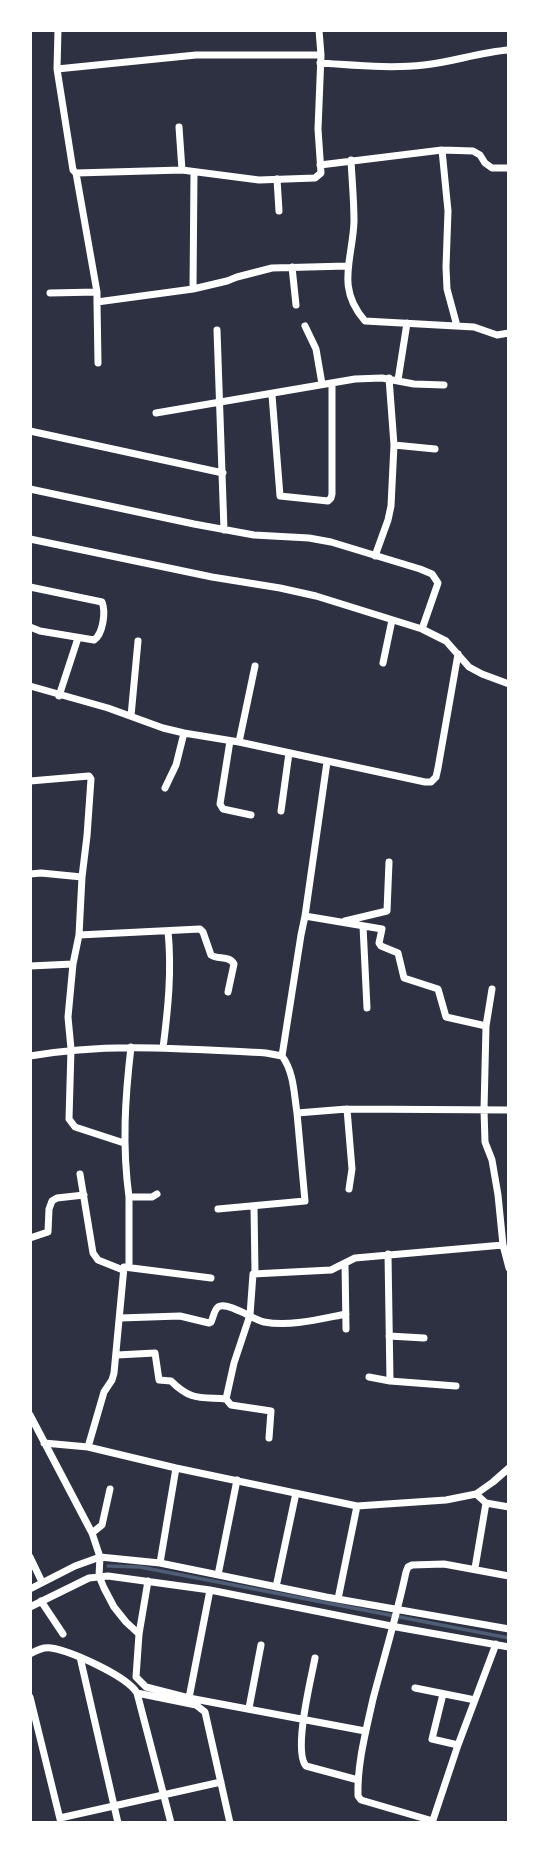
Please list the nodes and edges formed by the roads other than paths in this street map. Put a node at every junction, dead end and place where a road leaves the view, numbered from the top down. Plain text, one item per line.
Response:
1 (58, 30) edge
2 (319, 30) edge
3 (509, 50) edge
4 (320, 59) junction
5 (57, 69) junction
6 (179, 127) dead end
7 (442, 150) junction
8 (351, 160) junction
9 (320, 165) junction
10 (509, 167) edge
11 (182, 170) junction
12 (194, 172) junction
13 (76, 173) junction
14 (277, 179) junction
15 (278, 211) dead end
16 (347, 266) junction
17 (292, 267) junction
18 (193, 289) junction
19 (97, 292) junction
20 (50, 293) dead end
21 (97, 302) junction
22 (296, 305) dead end
23 (407, 323) junction
24 (305, 326) dead end
25 (457, 326) junction
26 (217, 330) dead end
27 (509, 333) edge
28 (98, 363) dead end
29 (393, 379) junction
30 (332, 383) junction
31 (323, 384) junction
32 (444, 385) dead end
33 (272, 395) junction
34 (220, 401) junction
35 (156, 413) dead end
36 (30, 431) edge
37 (394, 445) junction
38 (435, 449) dead end
39 (223, 472) junction
40 (30, 489) edge
41 (224, 530) junction
42 (30, 539) edge
43 (375, 556) junction
44 (30, 587) edge
45 (392, 620) junction
46 (30, 627) edge
47 (422, 629) junction
48 (78, 638) junction
49 (138, 641) dead end
50 (458, 653) junction
51 (383, 663) dead end
52 (255, 666) dead end
53 (509, 684) edge
54 (30, 686) edge
55 (59, 696) junction
56 (131, 716) junction
57 (184, 733) junction
58 (230, 741) junction
59 (239, 743) junction
60 (289, 753) junction
61 (327, 762) junction
62 (30, 781) edge
63 (165, 789) dead end
64 (281, 811) dead end
65 (251, 815) dead end
66 (389, 862) dead end
67 (30, 874) edge
68 (82, 877) junction
69 (305, 916) junction
70 (341, 922) junction
71 (363, 926) junction
72 (168, 931) junction
73 (79, 935) junction
74 (73, 964) junction
75 (30, 966) edge
76 (492, 989) dead end
77 (228, 992) dead end
78 (366, 1008) dead end
79 (486, 1026) junction
80 (131, 1047) junction
81 (163, 1048) junction
82 (71, 1049) junction
83 (30, 1056) edge
84 (282, 1056) junction
85 (347, 1109) junction
86 (484, 1110) junction
87 (509, 1110) edge
88 (297, 1114) junction
89 (124, 1143) junction
90 (80, 1174) dead end
91 (349, 1189) dead end
92 (157, 1194) dead end
93 (84, 1195) junction
94 (499, 1195) junction
95 (509, 1196) edge
96 (129, 1197) junction
97 (254, 1206) junction
98 (218, 1209) dead end
99 (30, 1238) edge
100 (503, 1245) junction
101 (388, 1254) junction
102 (345, 1263) junction
103 (509, 1268) edge
104 (126, 1269) junction
105 (255, 1273) junction
106 (211, 1278) dead end
107 (346, 1314) junction
108 (250, 1315) junction
109 (120, 1318) junction
110 (346, 1329) dead end
111 (389, 1336) junction
112 (424, 1338) dead end
113 (117, 1355) junction
114 (369, 1377) dead end
115 (390, 1381) junction
116 (456, 1386) dead end
117 (226, 1399) junction
118 (30, 1415) edge
119 (269, 1438) dead end
120 (44, 1443) junction
121 (88, 1447) junction
122 (176, 1468) junction
123 (509, 1468) edge
124 (237, 1480) junction
125 (110, 1489) dead end
126 (296, 1493) junction
127 (476, 1494) junction
128 (486, 1503) junction
129 (357, 1506) junction
130 (509, 1507) edge
131 (92, 1533) junction
132 (30, 1557) edge
133 (100, 1557) junction
134 (160, 1563) junction
135 (475, 1569) junction
136 (218, 1575) junction
137 (99, 1576) junction
138 (509, 1576) edge
139 (148, 1581) junction
140 (42, 1582) junction
141 (275, 1587) junction
142 (30, 1589) edge
143 (209, 1593) junction
144 (338, 1599) junction
145 (41, 1601) junction
146 (30, 1607) edge
147 (398, 1608) junction
148 (391, 1626) junction
149 (509, 1629) edge
150 (62, 1634) dead end
151 (139, 1634) junction
152 (496, 1644) junction
153 (261, 1645) dead end
154 (509, 1647) edge
155 (30, 1654) edge
156 (80, 1657) junction
157 (315, 1658) dead end
158 (415, 1688) dead end
159 (137, 1693) junction
160 (443, 1694) junction
161 (30, 1698) edge
162 (189, 1698) junction
163 (475, 1700) junction
164 (249, 1708) junction
165 (303, 1720) junction
166 (365, 1731) junction
167 (40, 1737) junction
168 (30, 1740) edge
169 (458, 1745) junction
170 (358, 1780) junction
171 (221, 1782) junction
172 (165, 1794) junction
173 (114, 1806) junction
174 (61, 1821) edge
175 (429, 1822) edge
176 (118, 1823) edge
177 (171, 1823) edge
178 (230, 1823) edge

1 - 5 street
2 - 4 street
3 - 4 street
4 - 5 street
4 - 9 street
5 - 13 street
6 - 11 street
7 - 8 street
7 - 10 street
7 - 25 street
8 - 9 street
8 - 16 street
9 - 14 street
11 - 12 street
11 - 13 street
12 - 14 street
12 - 18 street
13 - 19 street
14 - 15 street
16 - 17 street
16 - 23 street
17 - 18 street
17 - 22 street
18 - 21 street
19 - 20 street
19 - 21 street
21 - 28 street
23 - 25 street
23 - 29 street
24 - 31 street
25 - 27 street
26 - 34 street
29 - 30 street
29 - 32 street
29 - 37 street
30 - 31 street
30 - 33 street
31 - 33 street
33 - 34 street
34 - 35 street
34 - 39 street
36 - 39 street
37 - 38 street
37 - 43 street
39 - 41 street
40 - 41 street
41 - 43 street
42 - 45 street
43 - 47 street
44 - 48 street
45 - 47 street
45 - 51 street
46 - 48 street
47 - 50 street
48 - 55 street
49 - 56 street
50 - 53 street
50 - 61 street
52 - 59 street
54 - 55 street
55 - 56 street
56 - 57 street
57 - 58 street
57 - 63 street
58 - 59 street
58 - 65 street
59 - 60 street
60 - 61 street
60 - 64 street
61 - 69 street
62 - 68 street
66 - 70 street
67 - 68 street
68 - 73 street
69 - 70 street
69 - 84 street
70 - 71 street
71 - 78 street
71 - 79 street
72 - 73 street
72 - 77 street
72 - 81 street
73 - 74 street
74 - 75 street
74 - 82 street
76 - 79 street
79 - 86 street
80 - 81 street
80 - 82 street
80 - 89 street
81 - 84 street
82 - 83 street
82 - 89 street
84 - 88 street
85 - 86 street
85 - 88 street
85 - 91 street
86 - 87 street
86 - 94 street
88 - 97 street
89 - 96 street
90 - 93 street
92 - 96 street
93 - 99 street
93 - 104 street
94 - 95 street
94 - 100 street
96 - 104 street
97 - 98 street
97 - 105 street
100 - 101 street
100 - 103 street
101 - 102 street
101 - 111 street
102 - 105 street
102 - 107 street
104 - 106 street
104 - 109 street
105 - 108 street
107 - 108 street
107 - 110 street
108 - 109 street
108 - 117 street
109 - 113 street
111 - 112 street
111 - 115 street
113 - 117 street
113 - 121 street
114 - 115 street
115 - 116 street
117 - 119 street
118 - 120 street
120 - 121 street
120 - 131 street
121 - 122 street
122 - 124 street
122 - 134 street
123 - 127 street
124 - 126 street
124 - 136 street
125 - 131 street
126 - 129 street
126 - 141 street
127 - 128 street
127 - 129 street
128 - 130 street
128 - 135 street
129 - 144 street
131 - 133 street
132 - 140 street
133 - 134 street
133 - 137 street
133 - 140 street
134 - 136 street
135 - 138 street
135 - 147 street
136 - 141 street
137 - 139 street
137 - 145 street
137 - 151 street
139 - 143 street
139 - 151 street
140 - 142 street
141 - 144 street
143 - 148 street
143 - 162 street
144 - 147 street
145 - 146 street
145 - 150 street
147 - 148 street
147 - 149 street
148 - 152 street
148 - 166 street
151 - 162 street
152 - 154 street
152 - 163 street
153 - 164 street
155 - 156 street
156 - 159 street
156 - 173 street
157 - 165 street
158 - 160 street
159 - 171 street
159 - 172 street
160 - 163 street
160 - 169 street
161 - 167 street
162 - 164 street
163 - 169 street
164 - 165 street
165 - 166 street
165 - 170 street
166 - 170 street
167 - 168 street
167 - 174 street
169 - 175 street
170 - 175 street
171 - 172 street
171 - 178 street
172 - 173 street
172 - 177 street
173 - 174 street
173 - 176 street

